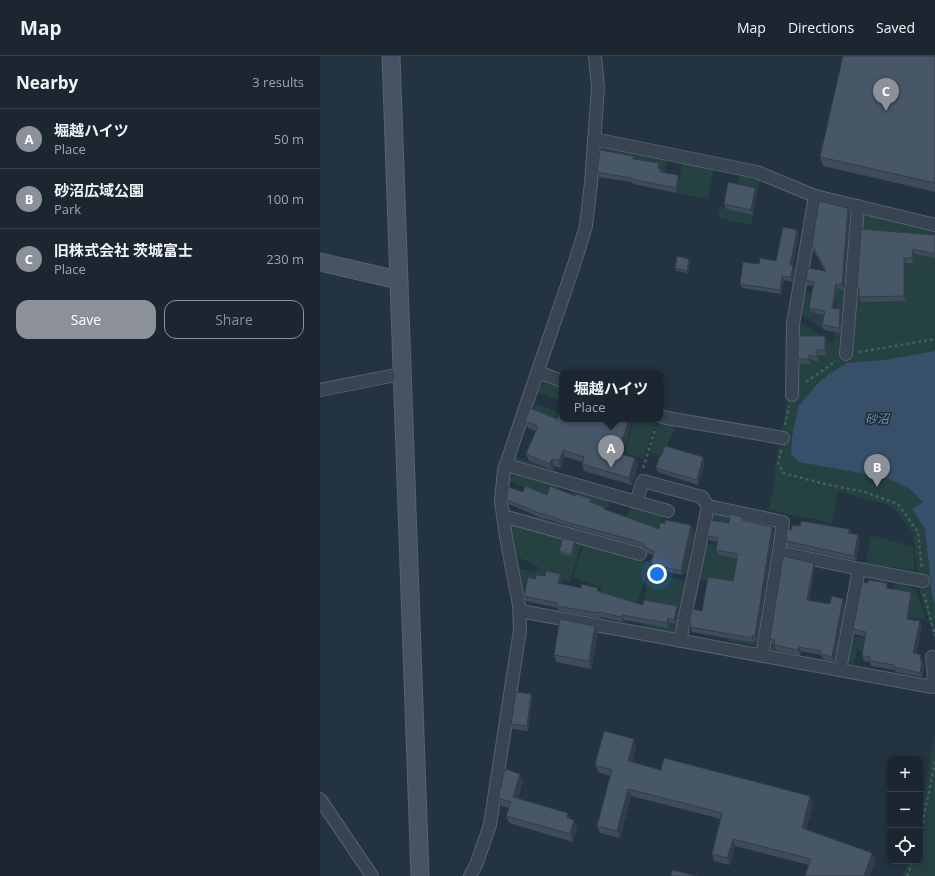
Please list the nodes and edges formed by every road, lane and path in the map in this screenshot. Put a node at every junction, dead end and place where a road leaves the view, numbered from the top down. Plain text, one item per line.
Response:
1 (391, 56) edge
2 (595, 56) edge
3 (594, 139) junction
4 (815, 196) junction
5 (858, 206) junction
6 (935, 225) edge
7 (320, 262) edge
8 (398, 280) junction
9 (935, 339) edge
10 (846, 354) junction
11 (538, 372) junction
12 (402, 374) junction
13 (559, 380) edge
14 (320, 390) edge
15 (792, 396) junction
16 (663, 418) edge
17 (658, 422) edge
18 (783, 438) junction
19 (506, 465) junction
20 (643, 481) junction
21 (636, 502) junction
22 (708, 506) junction
23 (668, 511) dead end
24 (503, 516) junction
25 (779, 552) junction
26 (640, 554) dead end
27 (859, 569) junction
28 (923, 581) junction
29 (520, 611) junction
30 (935, 636) edge
31 (680, 641) junction
32 (762, 656) junction
33 (932, 657) dead end
34 (840, 670) junction
35 (934, 688) edge
36 (935, 762) edge
37 (320, 798) edge
38 (921, 828) edge
39 (912, 864) edge
40 (372, 876) edge
41 (420, 876) edge
42 (470, 876) edge
43 (907, 876) edge

1 - 8 street
2 - 3 street
3 - 4 street
3 - 11 street
4 - 5 street
4 - 15 street
5 - 6 street
5 - 10 street
7 - 8 street
8 - 12 street
9 - 10 path
10 - 15 path
11 - 13 street
11 - 19 street
12 - 14 street
12 - 41 street
15 - 18 path
16 - 18 street
17 - 20 path
18 - 28 path
19 - 21 street
19 - 24 street
20 - 21 street
20 - 22 street
21 - 23 street
22 - 25 street
22 - 31 street
24 - 26 street
24 - 29 street
25 - 27 street
25 - 32 street
27 - 28 street
27 - 34 street
28 - 30 path
29 - 31 street
29 - 42 street
31 - 32 street
32 - 34 street
33 - 35 street
34 - 35 street
36 - 38 path
37 - 40 street
39 - 43 path

